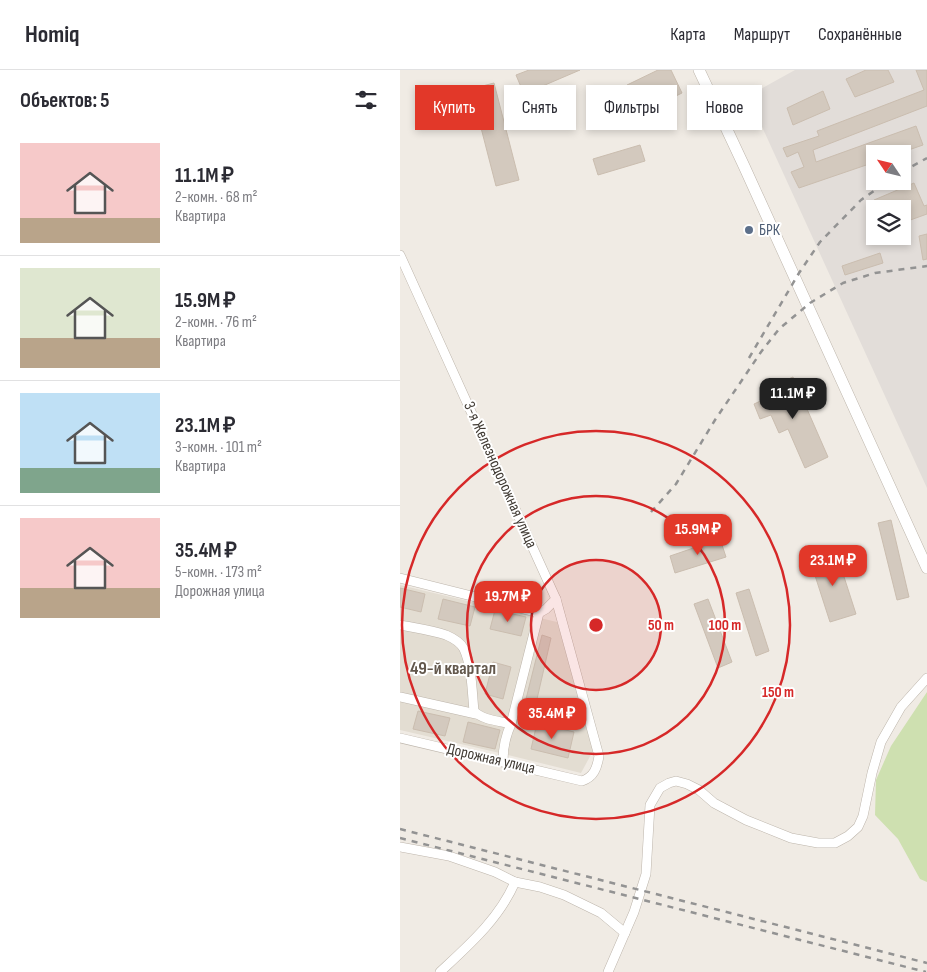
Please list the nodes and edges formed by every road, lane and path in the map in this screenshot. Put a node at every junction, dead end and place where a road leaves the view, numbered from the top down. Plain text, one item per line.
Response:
1 (699, 70) edge
2 (400, 255) edge
3 (927, 568) edge
4 (400, 578) edge
5 (556, 599) junction
6 (539, 613) junction
7 (400, 625) edge
8 (927, 678) edge
9 (400, 697) edge
10 (476, 714) junction
11 (511, 724) junction
12 (400, 738) edge
13 (503, 761) junction
14 (582, 781) joint
15 (400, 847) edge
16 (515, 882) junction
17 (626, 933) junction
18 (440, 972) edge
19 (608, 972) edge

1 - 3 street
2 - 5 street, 3-я Железнодорожная улица
4 - 6 street
5 - 6 street
5 - 14 street, 3-я Железнодорожная улица
6 - 11 street
7 - 10 street
8 - 17 street
9 - 10 street
10 - 11 street
11 - 13 street
12 - 13 street, Дорожная улица
13 - 14 street, Дорожная улица
15 - 16 street
16 - 17 street
16 - 18 street
17 - 19 street

